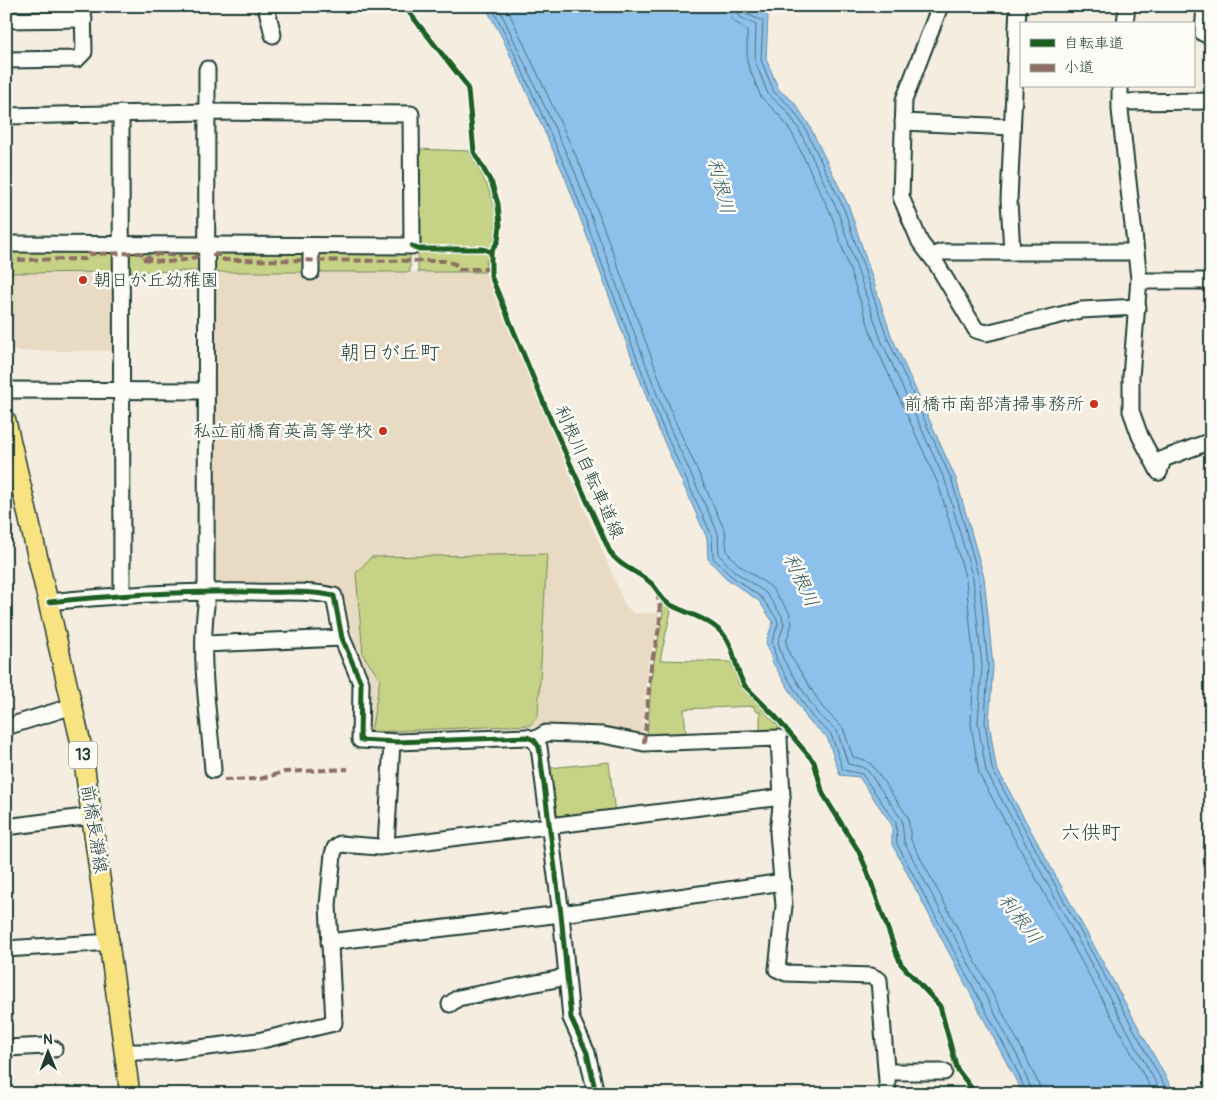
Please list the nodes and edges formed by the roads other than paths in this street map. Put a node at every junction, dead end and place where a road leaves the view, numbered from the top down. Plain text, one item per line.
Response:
1 (266, 6) edge
2 (940, 6) edge
3 (1018, 6) edge
4 (1127, 6) edge
5 (1205, 6) edge
6 (84, 13) edge
7 (6, 20) edge
8 (1125, 22) edge
9 (273, 35) dead end
10 (1211, 37) edge
11 (6, 60) edge
12 (207, 70) dead end
13 (1120, 88) edge
14 (1211, 101) edge
15 (1120, 102) junction
16 (207, 112) junction
17 (121, 113) junction
18 (6, 116) edge
19 (903, 122) junction
20 (1012, 126) junction
21 (6, 244) edge
22 (123, 244) junction
23 (208, 245) junction
24 (311, 246) junction
25 (1012, 252) junction
26 (1136, 252) junction
27 (931, 256) junction
28 (311, 272) dead end
29 (1211, 281) edge
30 (1139, 282) junction
31 (1138, 307) junction
32 (6, 390) edge
33 (122, 390) junction
34 (206, 391) junction
35 (6, 421) edge
36 (1211, 441) edge
37 (1211, 449) edge
38 (11, 460) edge
39 (1159, 472) junction
40 (206, 593) junction
41 (122, 595) junction
42 (49, 602) junction
43 (342, 638) junction
44 (205, 644) junction
45 (73, 706) junction
46 (6, 727) edge
47 (534, 740) junction
48 (392, 742) junction
49 (213, 770) dead end
50 (782, 797) junction
51 (92, 816) junction
52 (549, 826) junction
53 (6, 827) edge
54 (386, 846) junction
55 (783, 882) junction
56 (561, 914) junction
57 (110, 942) junction
58 (329, 942) junction
59 (6, 949) edge
60 (566, 975) junction
61 (450, 1004) dead end
62 (6, 1048) edge
63 (54, 1049) dead end
64 (126, 1052) junction
65 (887, 1072) junction
66 (944, 1072) dead end
67 (130, 1094) edge
68 (595, 1094) edge
69 (888, 1094) edge

1 - 9 street
2 - 19 street
3 - 20 street
4 - 8 street
5 - 10 street
6 - 7 street
6 - 11 street
12 - 16 street
13 - 15 street
14 - 15 street
15 - 26 street
16 - 17 street
16 - 23 street
16 - 24 street
17 - 18 street
17 - 22 street
19 - 20 street
19 - 27 street
20 - 25 street
21 - 22 street
22 - 23 street
22 - 33 street
23 - 24 street
23 - 34 street
24 - 28 street
25 - 26 street
25 - 27 street
26 - 30 street
27 - 31 street
29 - 30 street
30 - 31 street
31 - 39 street
32 - 33 street
33 - 34 street
33 - 41 street
34 - 40 street
35 - 38 main road, 前橋長瀞線 / 13
36 - 39 street
37 - 39 street
38 - 42 main road, 前橋長瀞線 / 13
40 - 41 street
40 - 43 street
40 - 44 street
41 - 42 street
42 - 45 main road, 前橋長瀞線 / 13
43 - 44 street
43 - 48 street
44 - 49 street
45 - 46 street
45 - 51 main road, 前橋長瀞線 / 13
47 - 48 street
47 - 50 street
47 - 52 street
48 - 54 street
50 - 52 street
50 - 55 street
51 - 53 street
51 - 57 main road, 前橋長瀞線 / 13
52 - 54 street
52 - 56 street
54 - 58 street
55 - 56 street
55 - 65 street
56 - 58 street
56 - 60 street
57 - 59 street
57 - 64 main road, 前橋長瀞線 / 13
58 - 64 street
60 - 61 street
60 - 68 street
62 - 63 street
64 - 67 main road, 前橋長瀞線 / 13
65 - 66 street
65 - 69 street

